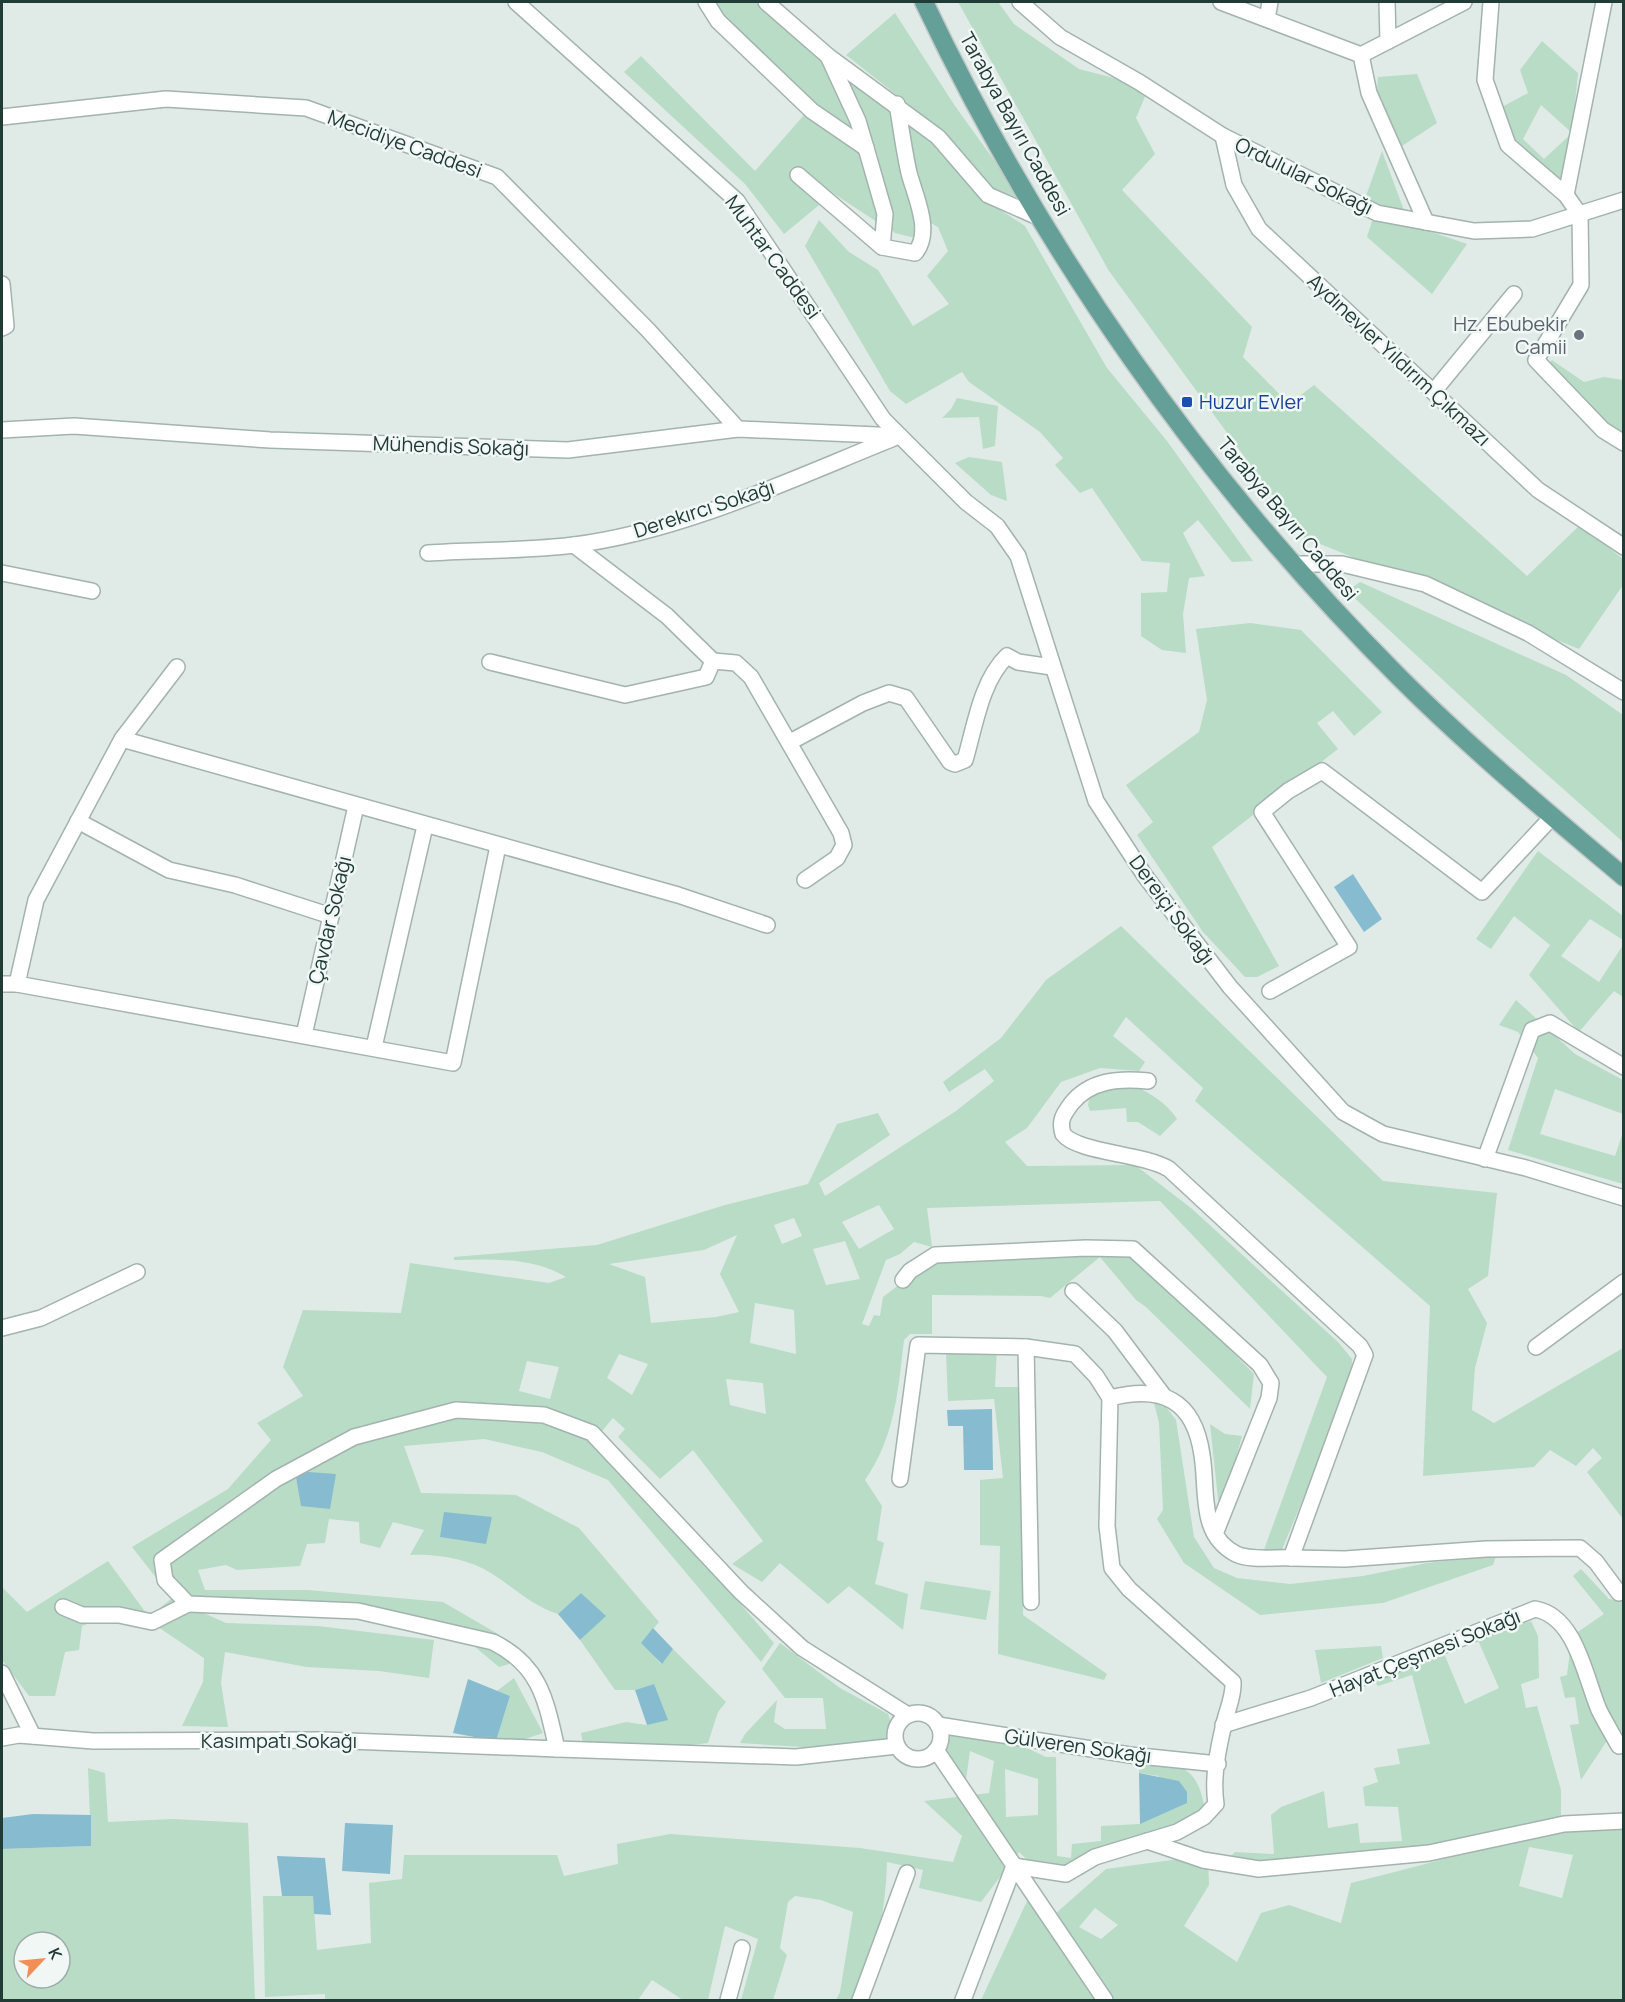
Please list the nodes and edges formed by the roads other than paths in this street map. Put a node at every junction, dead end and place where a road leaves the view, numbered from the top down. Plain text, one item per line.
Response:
1 (516, 2) edge
2 (706, 2) edge
3 (766, 2) edge
4 (924, 2) edge
5 (1020, 2) edge
6 (1221, 2) edge
7 (1270, 2) edge
8 (1387, 2) edge
9 (1464, 2) edge
10 (1491, 2) edge
11 (1604, 2) edge
12 (1267, 19) junction
13 (1388, 41) junction
14 (1361, 55) junction
15 (828, 56) junction
16 (897, 104) junction
17 (2, 117) edge
18 (1222, 136) junction
19 (866, 148) junction
20 (798, 175) dead end
21 (1566, 195) junction
22 (1623, 200) edge
23 (1580, 215) junction
24 (1040, 218) junction
25 (1426, 222) junction
26 (882, 247) junction
27 (2, 284) edge
28 (1514, 294) dead end
29 (2, 328) edge
30 (1434, 392) junction
31 (738, 429) junction
32 (2, 430) edge
33 (900, 436) junction
34 (1623, 443) edge
35 (574, 545) junction
36 (1623, 547) edge
37 (428, 553) dead end
38 (1294, 564) junction
39 (2, 573) edge
40 (92, 591) dead end
41 (713, 661) junction
42 (490, 662) dead end
43 (177, 667) dead end
44 (1052, 667) junction
45 (1623, 692) edge
46 (122, 739) junction
47 (790, 742) junction
48 (356, 806) junction
49 (1552, 817) junction
50 (78, 821) junction
51 (425, 826) junction
52 (498, 846) junction
53 (1623, 877) edge
54 (805, 880) dead end
55 (331, 916) junction
56 (767, 925) dead end
57 (2, 984) edge
58 (17, 984) junction
59 (1270, 991) dead end
60 (304, 1035) junction
61 (374, 1047) junction
62 (1623, 1066) edge
63 (1148, 1080) dead end
64 (1485, 1159) junction
65 (1623, 1198) edge
66 (137, 1272) dead end
67 (903, 1280) dead end
68 (1623, 1282) edge
69 (1073, 1291) dead end
70 (2, 1328) edge
71 (1026, 1347) junction
72 (1536, 1347) dead end
73 (1163, 1395) junction
74 (1110, 1398) junction
75 (900, 1479) dead end
76 (1215, 1534) junction
77 (1291, 1558) junction
78 (1619, 1593) dead end
79 (1031, 1602) dead end
80 (188, 1604) junction
81 (63, 1607) dead end
82 (2, 1673) edge
83 (908, 1715) junction
84 (938, 1725) junction
85 (1223, 1725) junction
86 (33, 1736) junction
87 (2, 1738) edge
88 (897, 1746) junction
89 (1622, 1748) edge
90 (557, 1749) junction
91 (936, 1750) junction
92 (1218, 1764) junction
93 (1623, 1821) edge
94 (1147, 1841) junction
95 (1014, 1866) junction
96 (907, 1873) dead end
97 (742, 1948) dead end
98 (728, 2001) edge
99 (860, 2001) edge
100 (963, 2001) edge
101 (1105, 2001) edge

1 - 33 street, Muhtar Caddesi
2 - 19 street
3 - 15 street
4 - 24 main road, Tarabya Bayırı Caddesi
5 - 18 street, Ordulular Sokağı
6 - 12 street
7 - 12 street
8 - 13 street
9 - 13 street
10 - 21 street
11 - 21 street
12 - 14 street
13 - 14 street
14 - 25 street
15 - 16 street
15 - 19 street
16 - 24 street
16 - 26 street
17 - 31 street, Mecidiye Caddesi
18 - 25 street, Ordulular Sokağı
18 - 30 street, Aydınevler Yıldırım Çıkmazı
19 - 26 street
20 - 26 street
21 - 23 street
22 - 23 street, Ordulular Sokağı
23 - 25 street, Ordulular Sokağı
23 - 34 street
24 - 38 main road, Tarabya Bayırı Caddesi
27 - 29 street
28 - 30 street
30 - 36 street, Aydınevler Yıldırım Çıkmazı
31 - 32 street, Mühendis Sokağı
31 - 33 street, Mühendis Sokağı
33 - 35 street, Derekırcı Sokağı
33 - 44 street, Dereiçi Sokağı
35 - 37 street, Derekırcı Sokağı
35 - 41 street
38 - 45 street
38 - 49 main road, Tarabya Bayırı Caddesi
39 - 40 street
41 - 42 street
41 - 47 street
43 - 46 street
44 - 47 street
44 - 64 street, Dereiçi Sokağı
46 - 48 street
46 - 50 street
47 - 54 street
48 - 51 street
48 - 55 street, Çavdar Sokağı
49 - 53 main road, Tarabya Bayırı Caddesi
49 - 59 street
50 - 55 street
50 - 58 street
51 - 52 street
51 - 61 street
52 - 56 street
52 - 61 street
55 - 60 street, Çavdar Sokağı
57 - 58 street
58 - 60 street
60 - 61 street
62 - 64 street
63 - 77 street
64 - 65 street, Dereiçi Sokağı
66 - 70 street
67 - 76 street
68 - 72 street
69 - 73 street
71 - 74 street
71 - 75 street
71 - 79 street
73 - 74 street
73 - 76 street
74 - 85 street
76 - 77 street
77 - 78 street
80 - 81 street
80 - 83 street
80 - 90 street
82 - 86 street
83 - 84 street
83 - 88 street
84 - 91 street
84 - 92 street, Gülveren Sokağı
85 - 89 street, Hayat Çeşmesi Sokağı
85 - 92 street
86 - 87 street, Kasımpatı Sokağı
86 - 90 street, Kasımpatı Sokağı
88 - 90 street, Kasımpatı Sokağı
88 - 91 street
91 - 95 street
92 - 94 street
93 - 94 street
94 - 95 street
95 - 100 street
95 - 101 street
96 - 99 street
97 - 98 street

